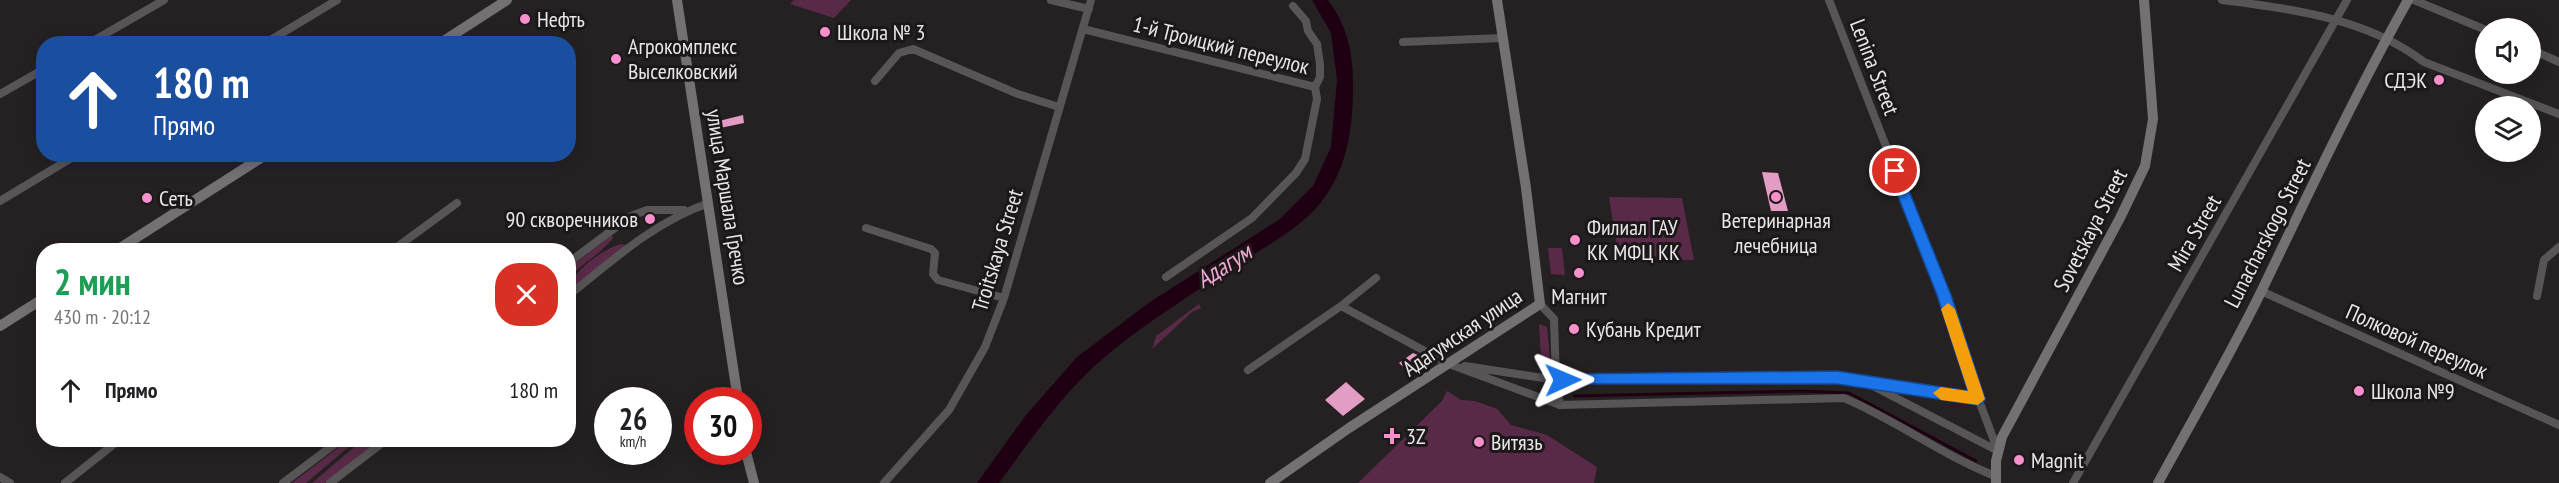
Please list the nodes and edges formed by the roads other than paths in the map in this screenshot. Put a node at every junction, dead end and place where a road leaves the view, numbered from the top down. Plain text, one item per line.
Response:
1 (164, 0) edge
2 (338, 0) edge
3 (507, 0) edge
4 (677, 0) edge
5 (1051, 0) edge
6 (1091, 0) edge
7 (1497, 0) edge
8 (1829, 0) edge
9 (2144, 0) edge
10 (2222, 0) edge
11 (2347, 0) edge
12 (2408, 0) edge
13 (2414, 0) edge
14 (1293, 6) dead end
15 (1089, 9) junction
16 (2336, 21) junction
17 (2475, 25) edge
18 (1083, 29) junction
19 (102, 36) edge
20 (277, 36) edge
21 (451, 36) edge
22 (1502, 38) junction
23 (2385, 38) junction
24 (1403, 42) dead end
25 (2541, 54) edge
26 (2559, 62) edge
27 (36, 74) edge
28 (875, 81) dead end
29 (1316, 87) junction
30 (0, 94) edge
31 (1059, 107) junction
32 (2559, 114) edge
33 (65, 162) edge
34 (254, 162) edge
35 (0, 201) edge
36 (457, 203) dead end
37 (709, 203) junction
38 (686, 210) junction
39 (866, 228) dead end
40 (128, 243) edge
41 (403, 243) edge
42 (2559, 247) edge
43 (576, 257) edge
44 (1166, 277) dead end
45 (1376, 278) dead end
46 (576, 290) edge
47 (2261, 291) junction
48 (2537, 296) dead end
49 (1004, 298) junction
50 (36, 303) edge
51 (1540, 304) junction
52 (1341, 306) junction
53 (0, 326) edge
54 (1449, 364) junction
55 (1248, 370) dead end
56 (1556, 380) junction
57 (1864, 382) junction
58 (736, 387) edge
59 (1978, 399) junction
60 (1560, 405) junction
61 (2559, 425) edge
62 (110, 447) edge
63 (331, 447) edge
64 (377, 447) edge
65 (1997, 456) junction
66 (749, 465) edge
67 (0, 477) edge
68 (1995, 480) edge
69 (10, 483) edge
70 (65, 483) edge
71 (283, 483) edge
72 (330, 483) edge
73 (754, 483) edge
74 (884, 483) edge
75 (1270, 483) edge
76 (2073, 483) edge
77 (2158, 483) edge

1 - 19 street
2 - 20 street
3 - 21 main road
4 - 37 main road, улица Маршала Гречко
5 - 15 street
6 - 15 street, Troitskaya Street
7 - 22 main road, Адагумская улица
8 - 59 street, Lenina Street
9 - 65 main road, Sovetskaya Street
10 - 16 street
11 - 16 street, Mira Street
12 - 23 main road, Lunacharskogo Street
13 - 17 street
14 - 29 street, 1-й Троицкий переулок
15 - 18 street, Troitskaya Street
16 - 23 street
16 - 76 street, Mira Street
18 - 29 street, 1-й Троицкий переулок
18 - 31 street, Troitskaya Street
22 - 24 street
22 - 51 main road, Адагумская улица
23 - 32 street
23 - 47 main road, Lunacharskogo Street
25 - 26 street
27 - 30 street
28 - 31 street
29 - 44 street, 1-й Троицкий переулок
31 - 49 street, Troitskaya Street
33 - 35 street
34 - 40 main road
36 - 41 street
37 - 38 street
37 - 58 main road, улица Маршала Гречко
38 - 43 street
38 - 46 street
39 - 49 street
42 - 48 street
45 - 52 street
47 - 61 street, Полковой переулок
47 - 77 main road, Lunacharskogo Street
49 - 74 street, Troitskaya Street
50 - 53 main road
51 - 54 main road, Адагумская улица
51 - 56 street
52 - 54 street
52 - 55 street
54 - 56 street
54 - 60 street
54 - 75 main road, Адагумская улица
56 - 57 street
56 - 60 street
57 - 59 street
57 - 65 street
59 - 65 street, Lenina Street
60 - 68 street
62 - 70 street
63 - 71 street
64 - 72 street
65 - 68 main road, Lenina Street
66 - 73 main road
67 - 69 street

